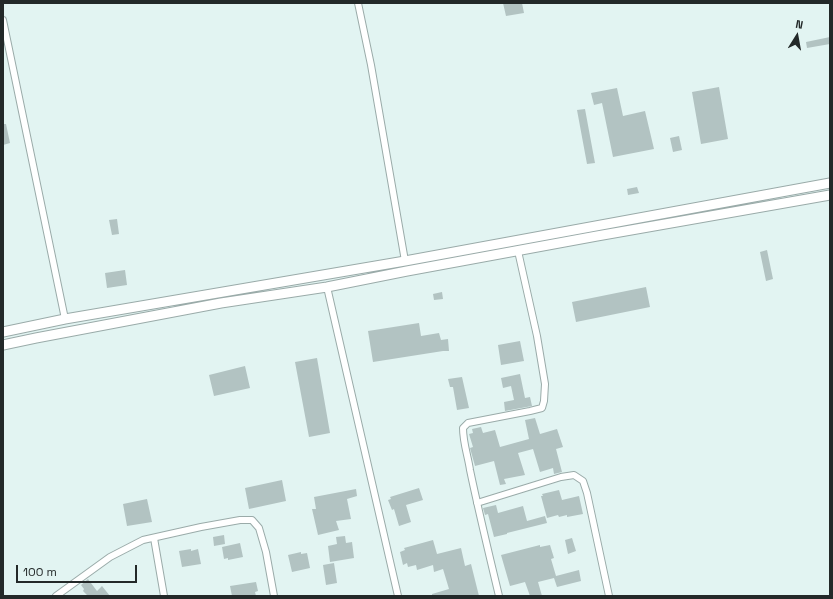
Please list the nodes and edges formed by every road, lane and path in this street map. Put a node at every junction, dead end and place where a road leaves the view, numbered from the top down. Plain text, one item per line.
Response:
1 (358, 3) edge
2 (3, 20) edge
3 (830, 183) edge
4 (830, 195) edge
5 (518, 251) junction
6 (405, 261) junction
7 (327, 287) junction
8 (65, 320) junction
9 (3, 332) edge
10 (3, 345) edge
11 (477, 503) junction
12 (154, 538) junction
13 (56, 596) edge
14 (164, 596) edge
15 (274, 596) edge
16 (398, 596) edge
17 (500, 596) edge
18 (609, 596) edge

1 - 6 street
2 - 8 street
3 - 6 street
4 - 5 street
5 - 7 street
5 - 11 street
6 - 8 street
7 - 10 street
7 - 16 street
8 - 9 street
11 - 17 street
11 - 18 street
12 - 13 street
12 - 14 street
12 - 15 street

